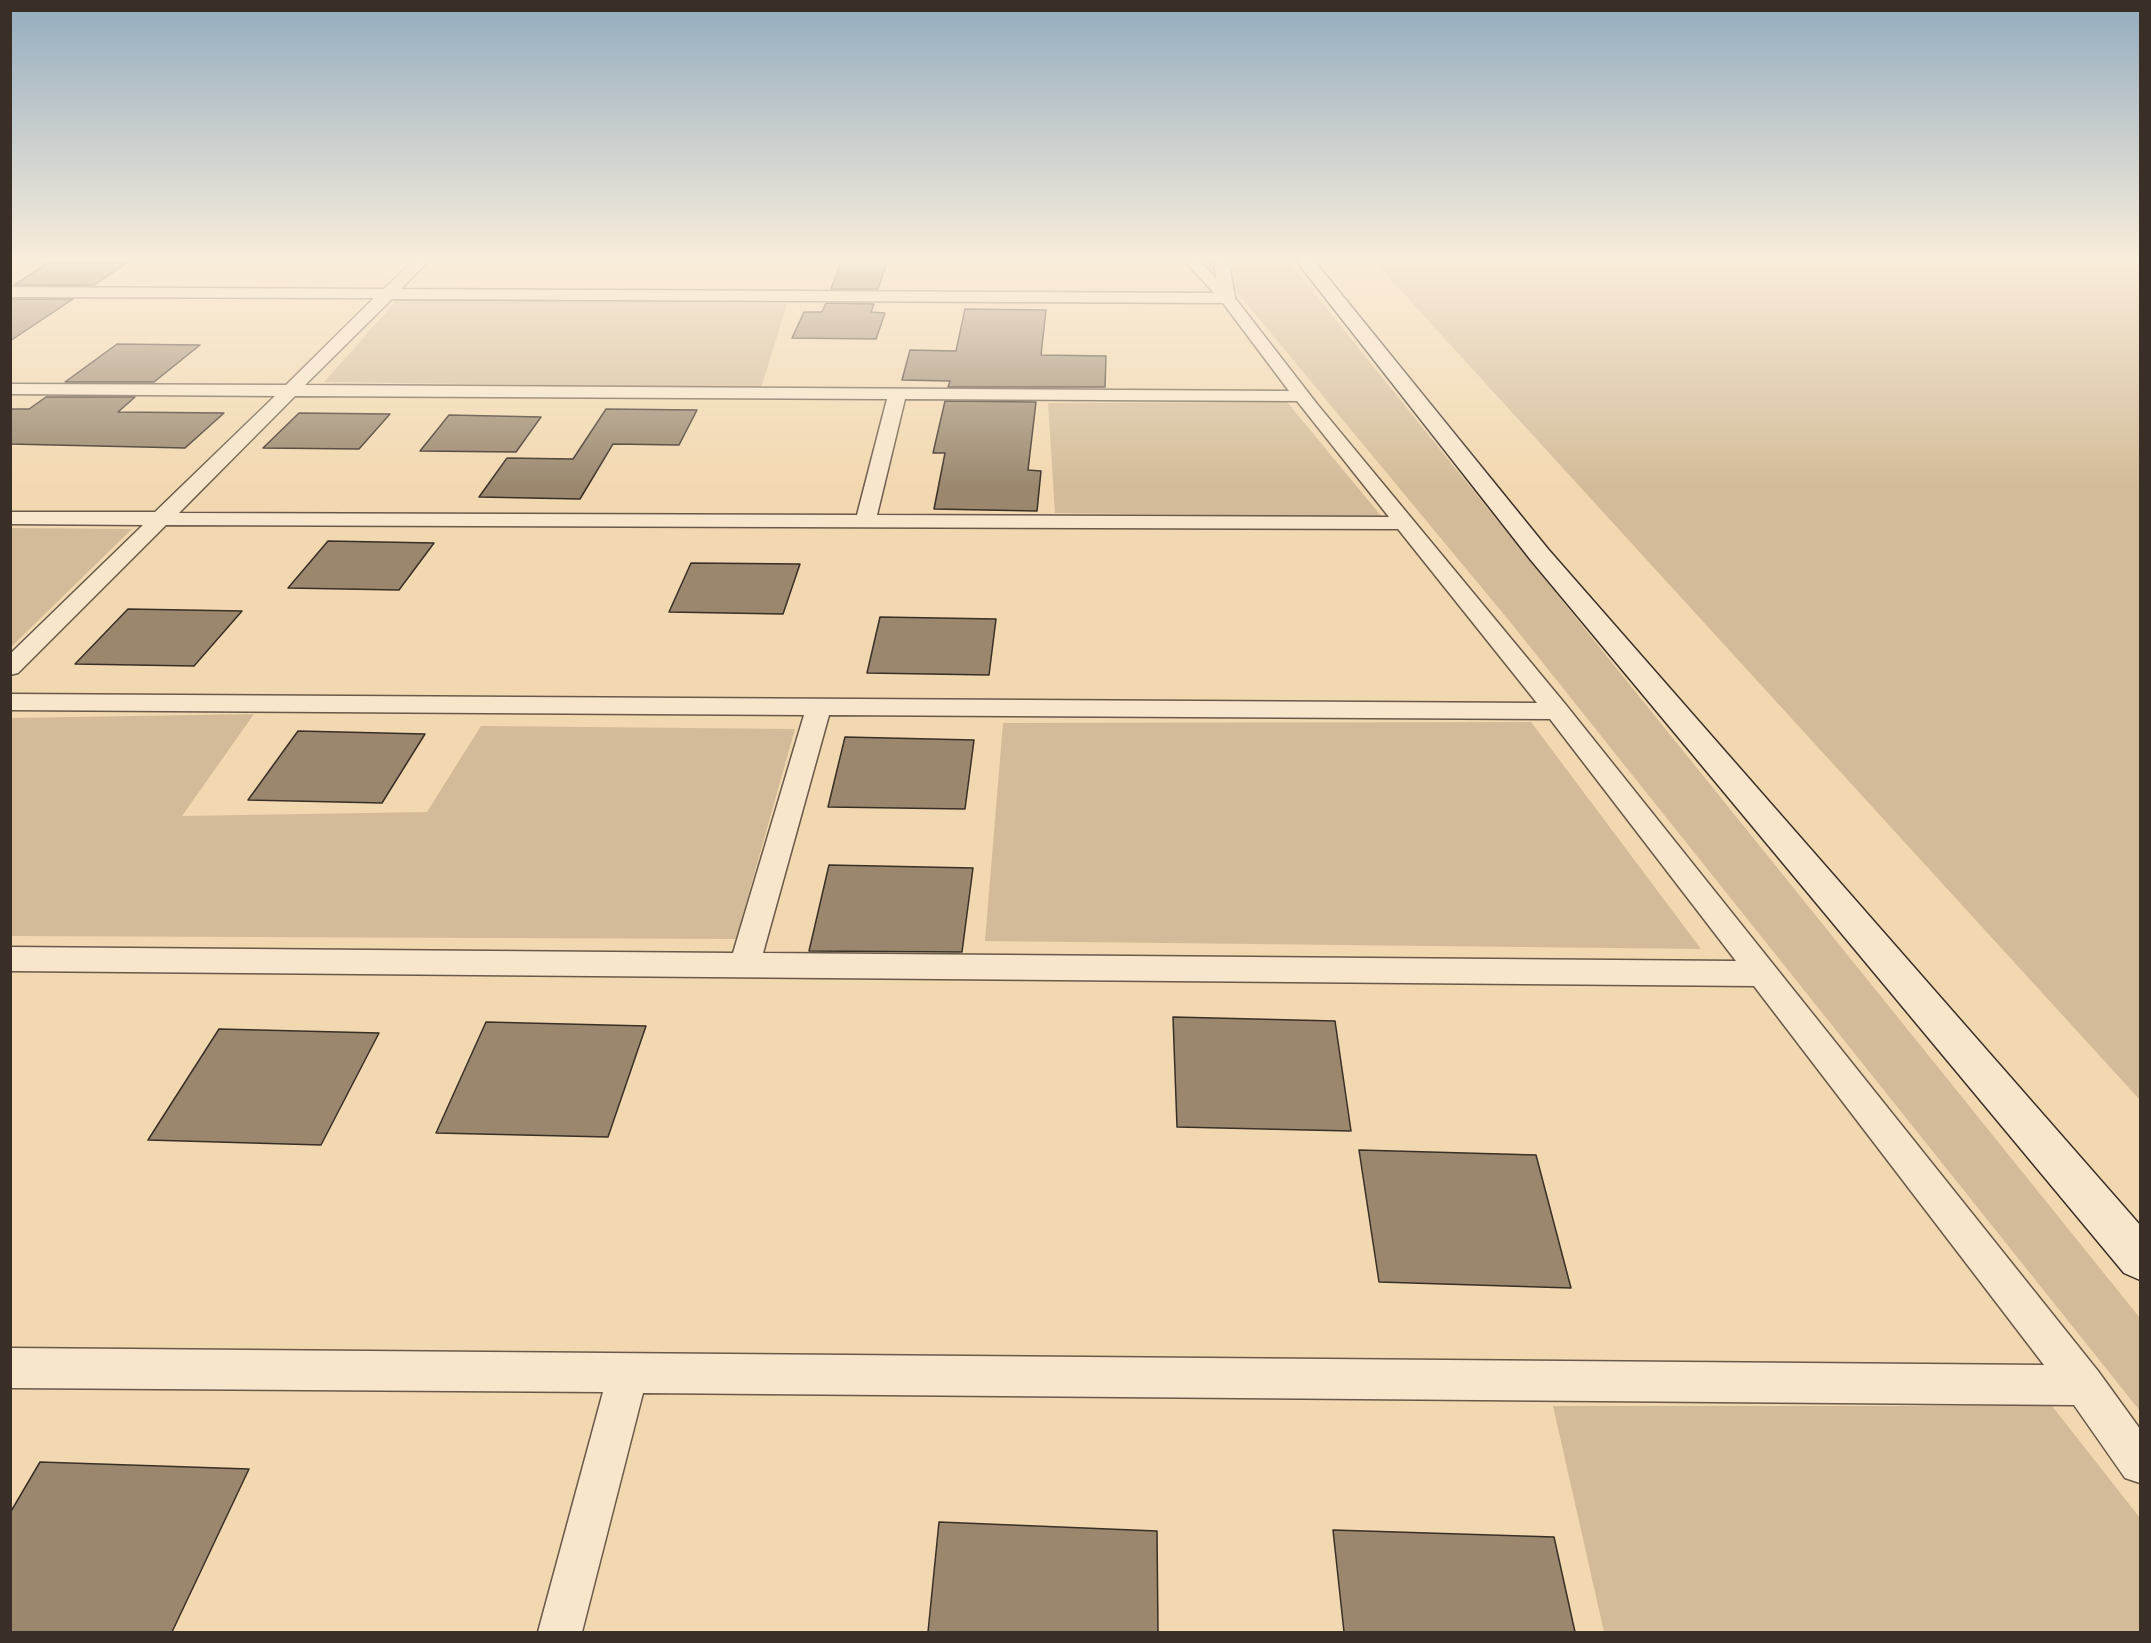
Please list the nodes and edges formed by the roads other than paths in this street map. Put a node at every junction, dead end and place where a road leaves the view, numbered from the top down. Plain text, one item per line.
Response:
1 (347, 335) edge
2 (1255, 335) edge
3 (1364, 335) edge
4 (10, 389) edge
5 (290, 391) junction
6 (897, 394) junction
7 (1302, 396) junction
8 (10, 518) edge
9 (161, 519) junction
10 (865, 522) junction
11 (1405, 523) junction
12 (10, 668) edge
13 (10, 702) edge
14 (819, 706) junction
15 (1557, 711) junction
16 (10, 958) edge
17 (745, 965) junction
18 (1763, 974) junction
19 (2140, 1258) edge
20 (10, 1368) edge
21 (628, 1373) junction
22 (2084, 1385) junction
23 (2140, 1463) edge
24 (560, 1632) edge

1 - 5 street
2 - 7 street
3 - 19 main road
4 - 5 street
5 - 6 street
5 - 9 street
6 - 7 street
6 - 10 street
7 - 11 street
8 - 9 street
9 - 10 street
9 - 12 street
10 - 11 street
11 - 15 street
13 - 14 street
14 - 15 street
14 - 17 street
15 - 18 street
16 - 17 street
17 - 18 street
18 - 22 street
20 - 21 street
21 - 22 street
21 - 24 street
22 - 23 street

